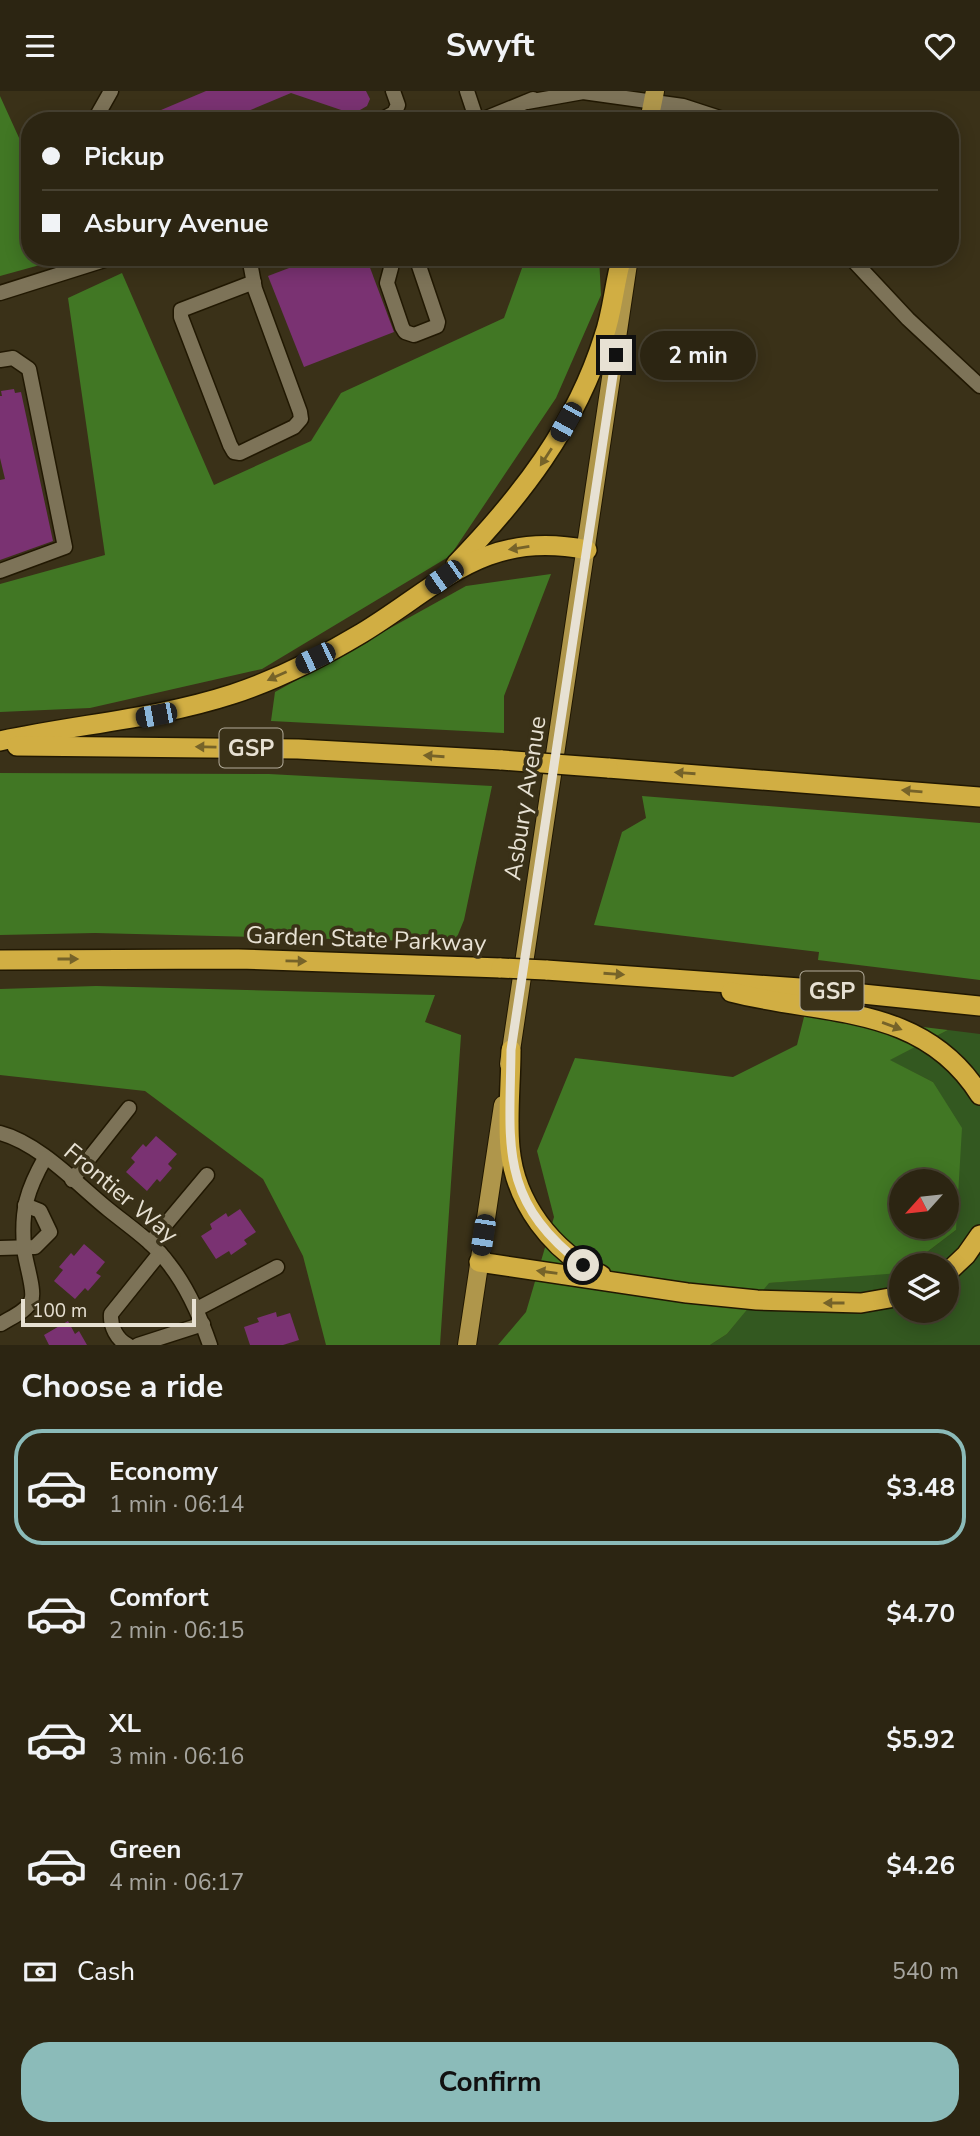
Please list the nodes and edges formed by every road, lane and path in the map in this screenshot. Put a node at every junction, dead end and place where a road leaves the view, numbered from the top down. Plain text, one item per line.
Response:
1 (111, 91) edge
2 (393, 91) edge
3 (467, 91) edge
4 (543, 91) edge
5 (654, 96) edge
6 (527, 102) junction
7 (99, 112) edge
8 (394, 112) edge
9 (475, 112) edge
10 (501, 112) edge
11 (702, 112) edge
12 (86, 266) edge
13 (251, 266) edge
14 (390, 266) edge
15 (419, 266) edge
16 (620, 266) edge
17 (628, 266) edge
18 (858, 266) edge
19 (254, 282) junction
20 (0, 293) edge
21 (0, 360) edge
22 (980, 386) edge
23 (587, 549) junction
24 (0, 571) edge
25 (444, 577) junction
26 (0, 744) edge
27 (980, 797) edge
28 (0, 960) edge
29 (683, 979) junction
30 (980, 1006) edge
31 (511, 1050) junction
32 (980, 1095) edge
33 (129, 1108) dead end
34 (0, 1133) edge
35 (45, 1158) junction
36 (207, 1175) dead end
37 (72, 1180) junction
38 (25, 1205) junction
39 (980, 1235) edge
40 (24, 1247) junction
41 (0, 1248) edge
42 (155, 1248) junction
43 (479, 1262) junction
44 (959, 1262) edge
45 (277, 1267) dead end
46 (615, 1281) junction
47 (889, 1298) edge
48 (197, 1309) junction
49 (1, 1324) edge
50 (203, 1325) junction
51 (128, 1345) edge
52 (138, 1345) edge
53 (210, 1345) edge
54 (467, 1345) edge

1 - 7 street
2 - 8 street
3 - 9 street
4 - 6 street
5 - 6 street
5 - 11 street
6 - 10 street
12 - 20 street
13 - 19 street
14 - 15 street
16 -> 25 highway
17 - 23 main road, Asbury Avenue
18 - 22 street
19 - 19 street
21 - 24 street
23 -> 25 highway
23 - 31 main road, Asbury Avenue
25 -> 26 highway
27 -> 26 highway, GSP, bridge
28 -> 29 highway, Garden State Parkway / GSP, bridge
29 - 30 highway, Garden State Parkway / GSP
29 -> 32 highway
31 - 43 main road, Asbury Avenue
31 - 46 highway
33 - 37 street
34 - 35 street, Frontier Way
35 - 37 street, Frontier Way
35 - 38 street
36 - 42 street
37 - 42 street, Frontier Way
38 - 40 street
38 - 40 street
39 - 44 highway
40 - 41 street
40 - 49 street
42 - 48 street, Frontier Way
42 - 51 street
46 -> 43 highway
43 - 54 main road, Asbury Avenue
45 - 48 street
47 -> 46 highway
48 - 50 street, Frontier Way
50 - 52 street
50 - 53 street, Frontier Way

